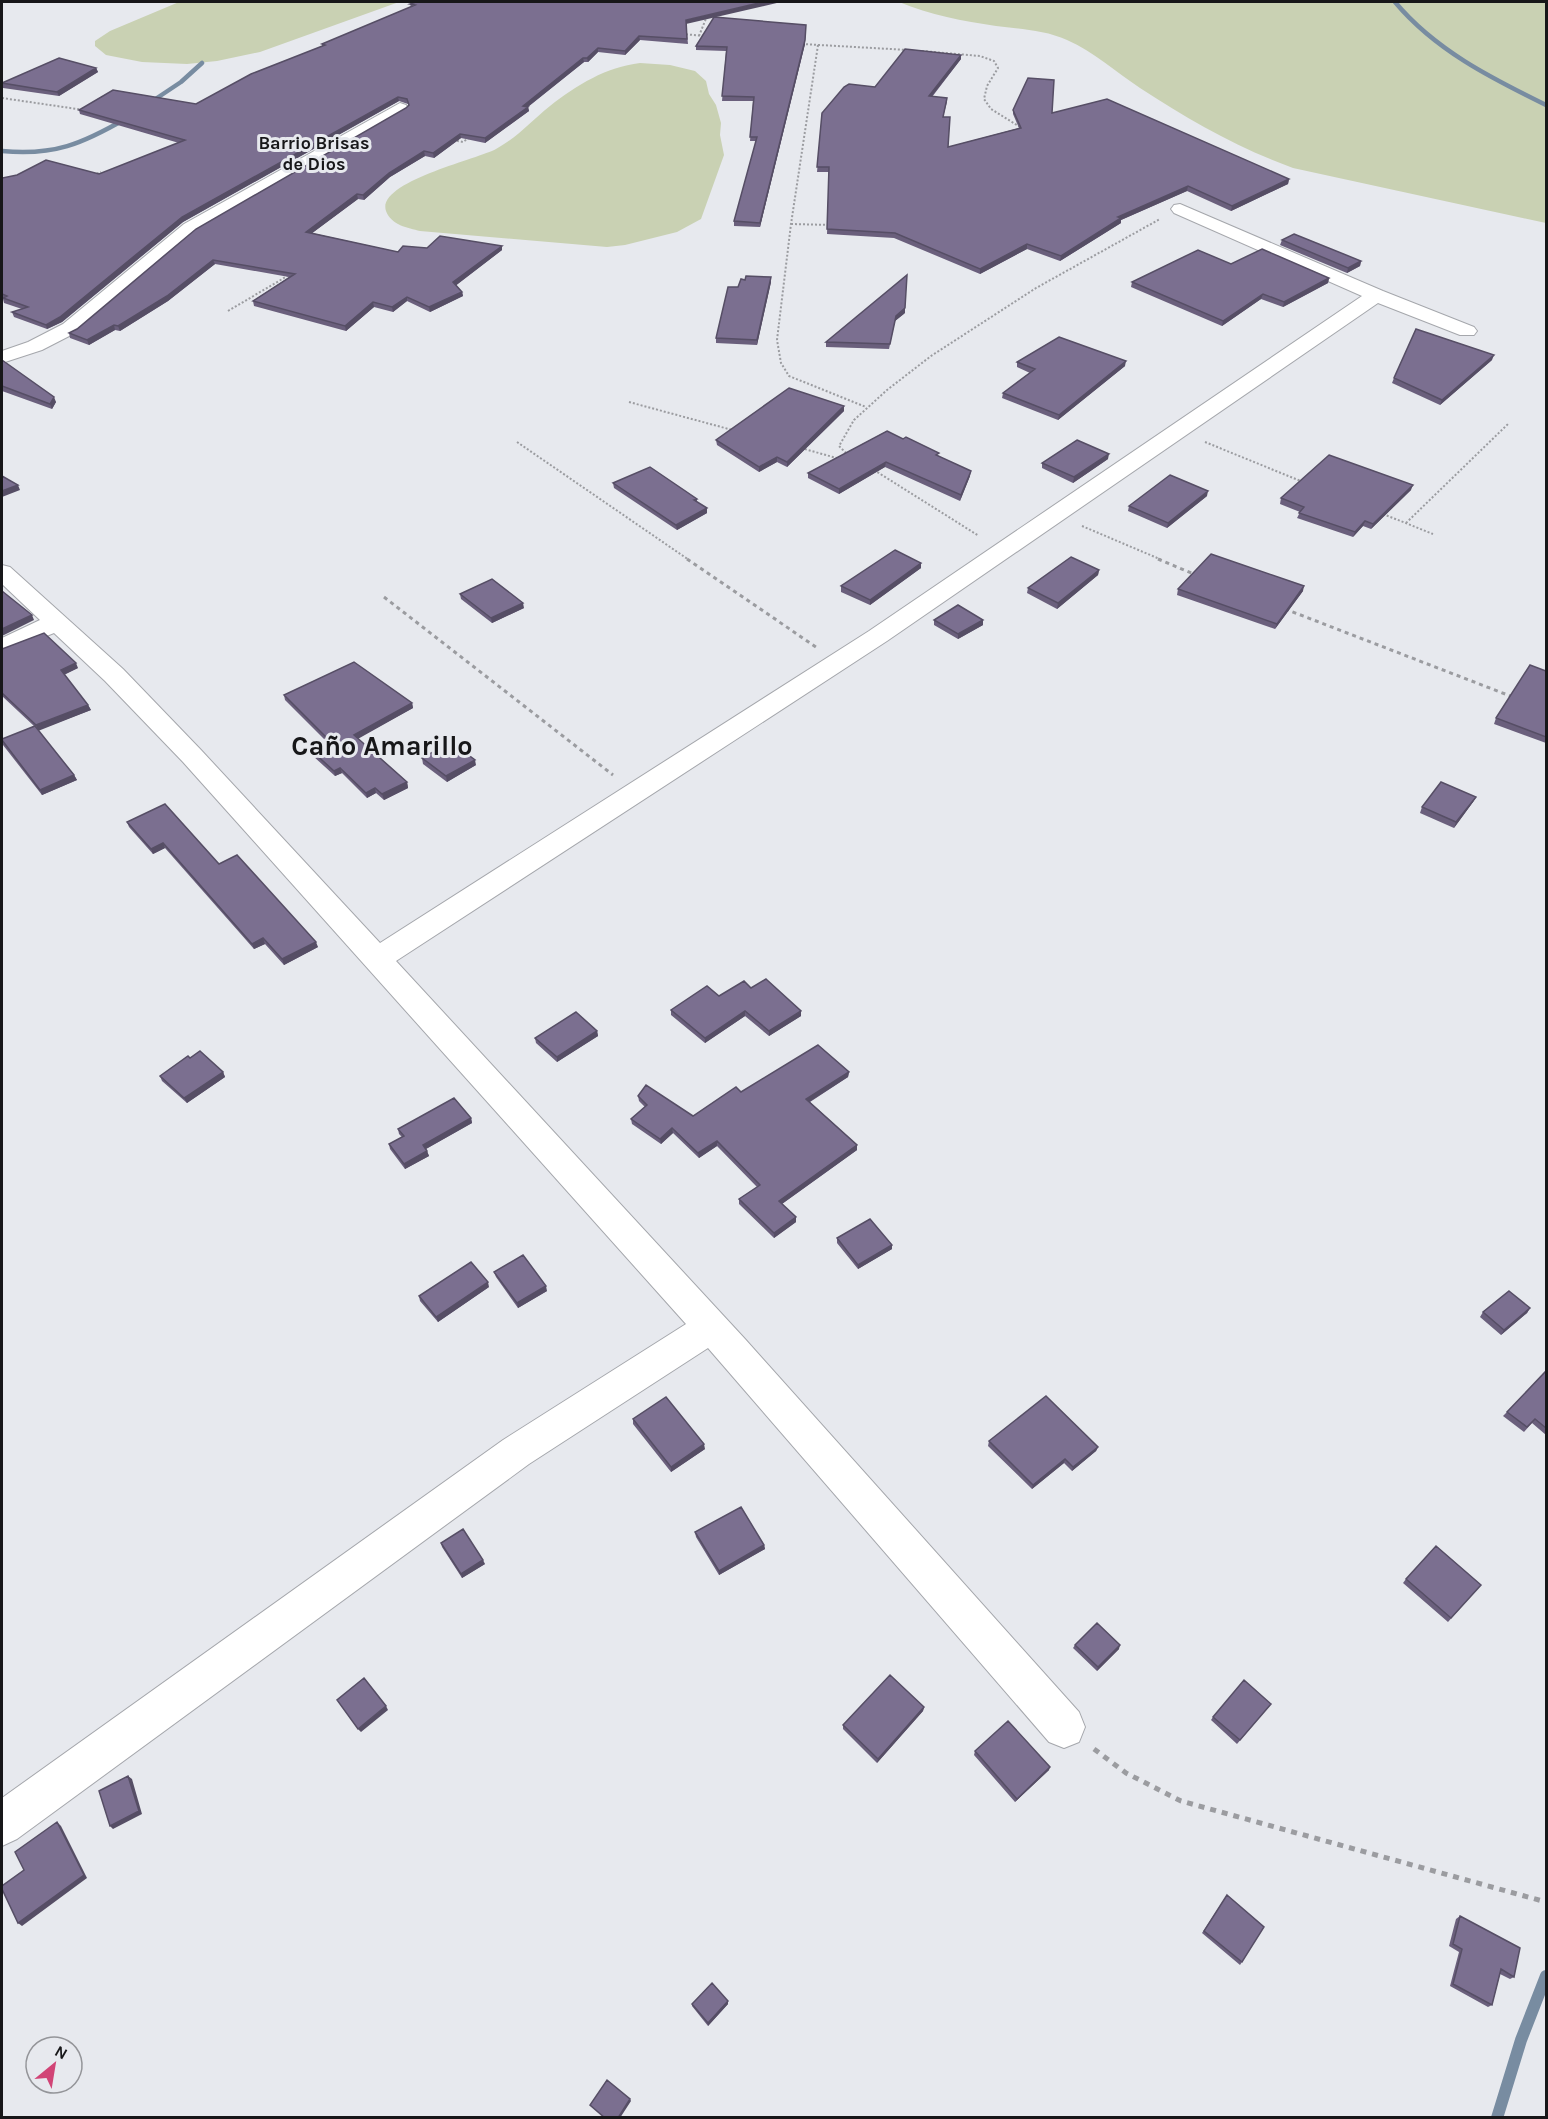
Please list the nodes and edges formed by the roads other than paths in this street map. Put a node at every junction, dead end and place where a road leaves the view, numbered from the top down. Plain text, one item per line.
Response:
1 (400, 108) edge
2 (1180, 209) road end
3 (1376, 295) junction
4 (1467, 331) dead end
5 (2, 357) edge
6 (2, 572) edge
7 (57, 622) junction
8 (2, 647) edge
9 (377, 959) junction
10 (711, 1327) junction
11 (1064, 1727) road end
12 (2, 1824) edge

1 - 5 street
2 - 3 street
3 - 4 street
3 - 9 street
6 - 7 street
7 - 8 street
7 - 9 street
9 - 10 street
10 - 11 street
10 - 12 street

